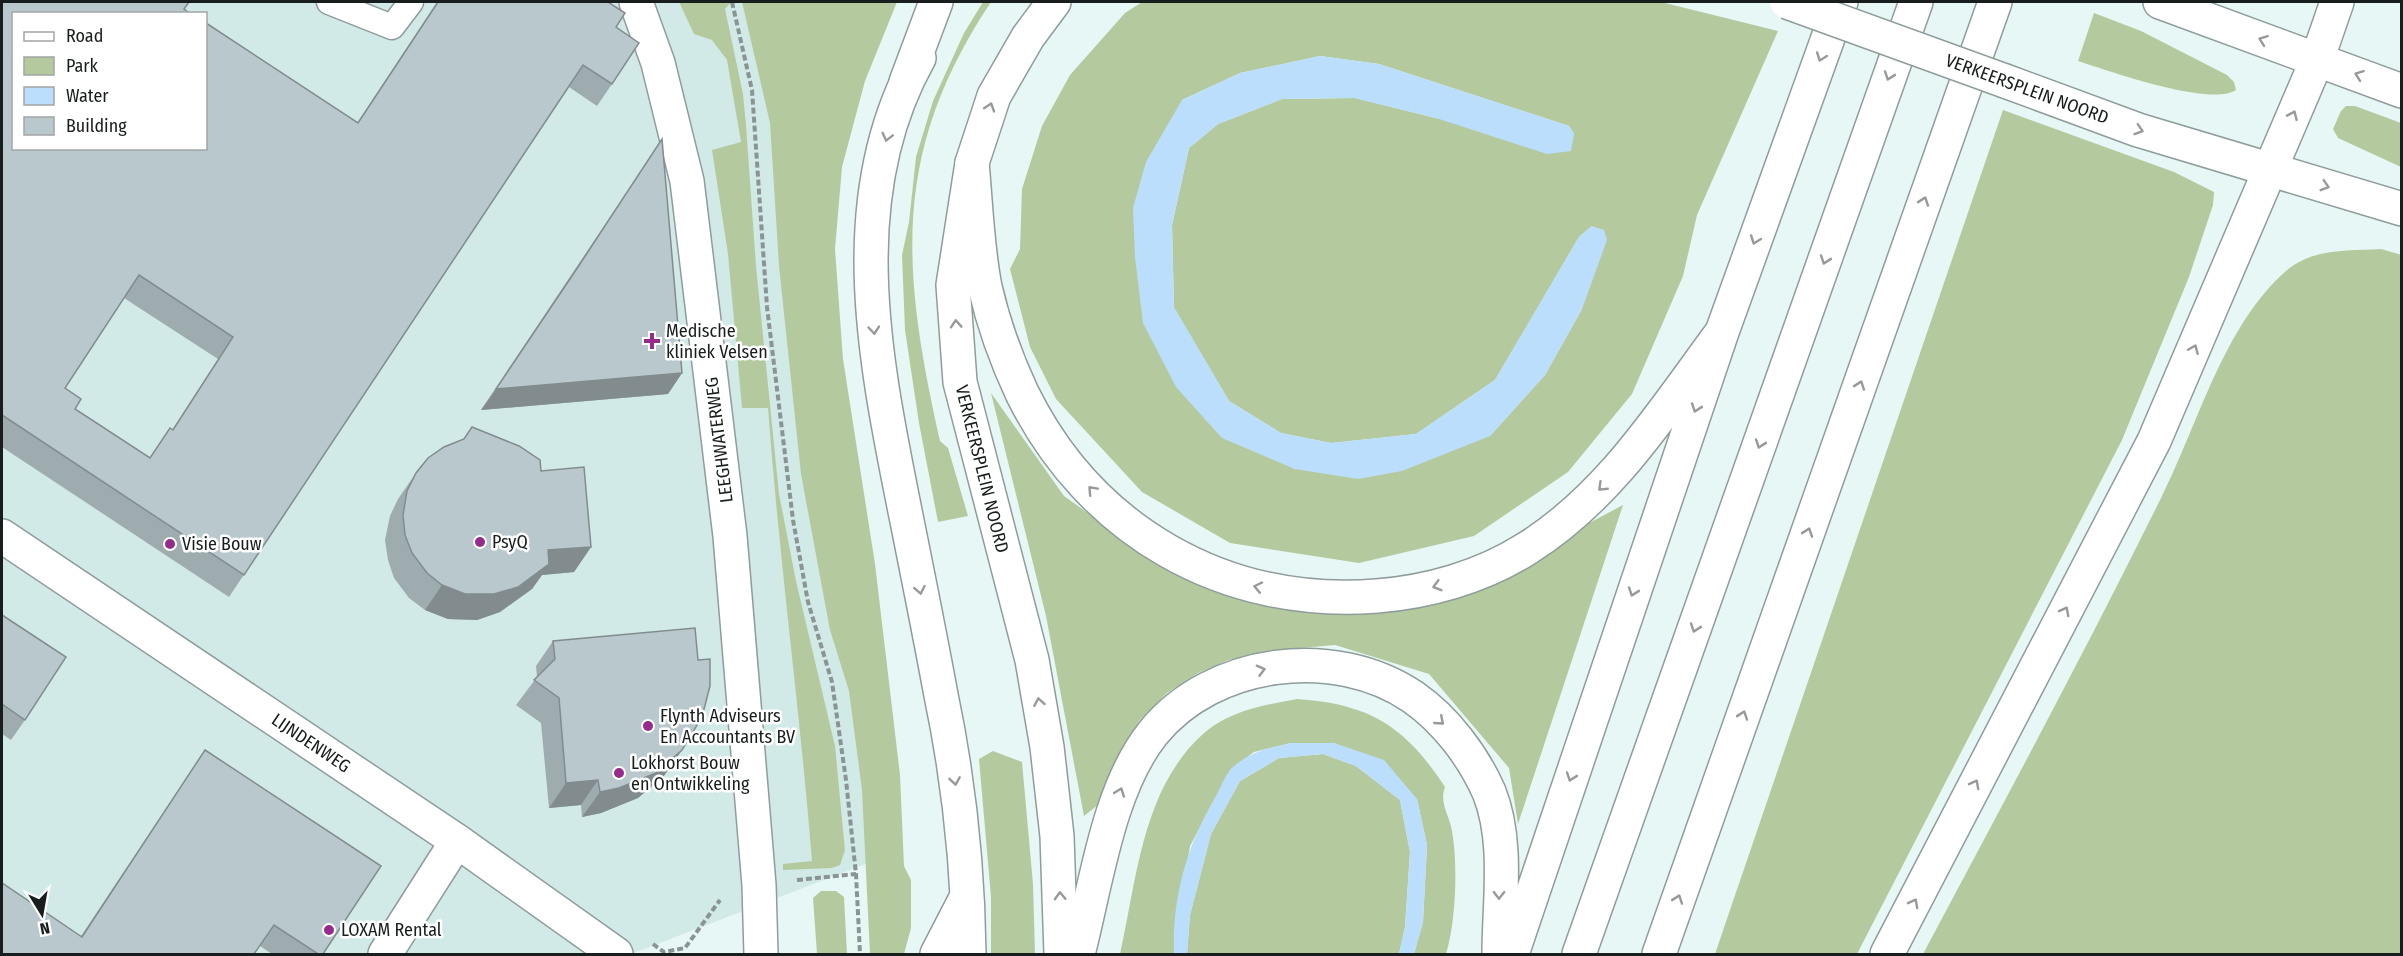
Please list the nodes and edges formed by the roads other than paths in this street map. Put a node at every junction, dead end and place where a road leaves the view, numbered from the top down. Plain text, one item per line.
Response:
1 (329, 2) edge
2 (411, 2) edge
3 (636, 2) edge
4 (936, 2) edge
5 (951, 2) edge
6 (1054, 2) edge
7 (1787, 2) edge
8 (1841, 2) edge
9 (1916, 2) edge
10 (1995, 2) edge
11 (2160, 2) edge
12 (2337, 2) edge
13 (2318, 60) junction
14 (906, 82) junction
15 (2402, 91) edge
16 (972, 163) junction
17 (2269, 169) junction
18 (2402, 209) edge
19 (1722, 332) junction
20 (2, 536) edge
21 (457, 841) junction
22 (968, 895) junction
23 (385, 954) edge
24 (616, 954) edge
25 (761, 954) edge
26 (937, 954) edge
27 (969, 954) edge
28 (1061, 954) edge
29 (1078, 954) edge
30 (1498, 954) edge
31 (1512, 954) edge
32 (1579, 954) edge
33 (1659, 954) edge
34 (1887, 954) edge

1 - 2 lane
3 - 25 main road, LEEGHWATERWEG
4 - 14 main road
5 - 14 main road
16 -> 6 main road, VERKEERSPLEIN NOORD
7 -> 17 main road, VERKEERSPLEIN NOORD, bridge
8 -> 19 main road
9 -> 32 main road
33 -> 10 main road
13 -> 11 main road
12 - 13 main road
15 -> 13 main road
17 -> 13 main road
14 -> 22 main road
19 -> 16 main road
28 -> 16 main road, VERKEERSPLEIN NOORD
17 -> 18 main road, VERKEERSPLEIN NOORD
34 -> 17 main road
19 -> 31 main road
20 - 21 main road, LIJNDENWEG
21 - 23 main road
21 - 24 main road, LIJNDENWEG
22 - 26 main road
22 - 27 main road
29 -> 30 main road

